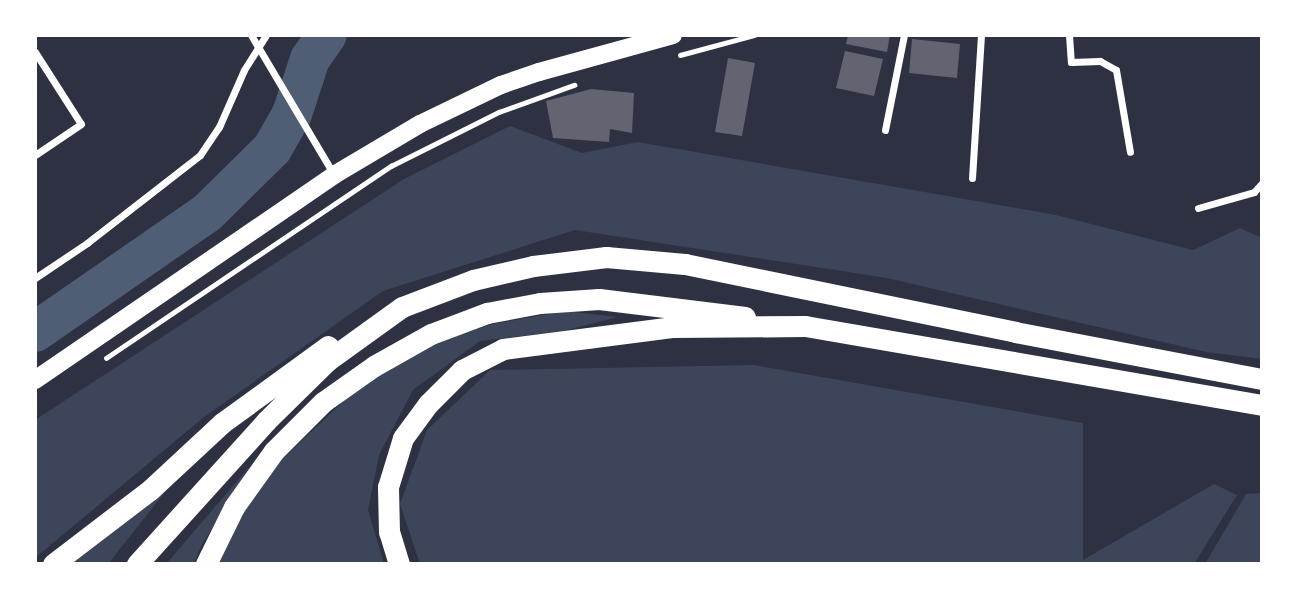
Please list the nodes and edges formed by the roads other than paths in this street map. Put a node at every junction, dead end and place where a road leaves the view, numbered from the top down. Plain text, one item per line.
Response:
1 (251, 35) edge
2 (266, 35) edge
3 (673, 35) edge
4 (904, 35) edge
5 (981, 35) edge
6 (1069, 35) edge
7 (260, 49) junction
8 (35, 52) edge
9 (885, 130) dead end
10 (1130, 152) dead end
11 (35, 155) edge
12 (333, 174) junction
13 (972, 178) dead end
14 (1262, 183) edge
15 (1198, 208) dead end
16 (35, 278) edge
17 (402, 307) junction
18 (806, 326) junction
19 (1262, 379) edge
20 (35, 380) edge
21 (1262, 405) edge
22 (53, 564) edge
23 (137, 564) edge
24 (206, 564) edge
25 (399, 564) edge

1 - 7 street
2 - 7 street
3 - 12 main road
4 - 9 street
5 - 13 street
6 - 10 street
7 - 12 street
7 - 16 street
8 - 11 street
12 - 20 main road
14 - 15 street
17 - 19 highway
17 - 22 highway
17 - 23 highway
18 - 21 highway
18 - 24 highway
18 - 25 highway

